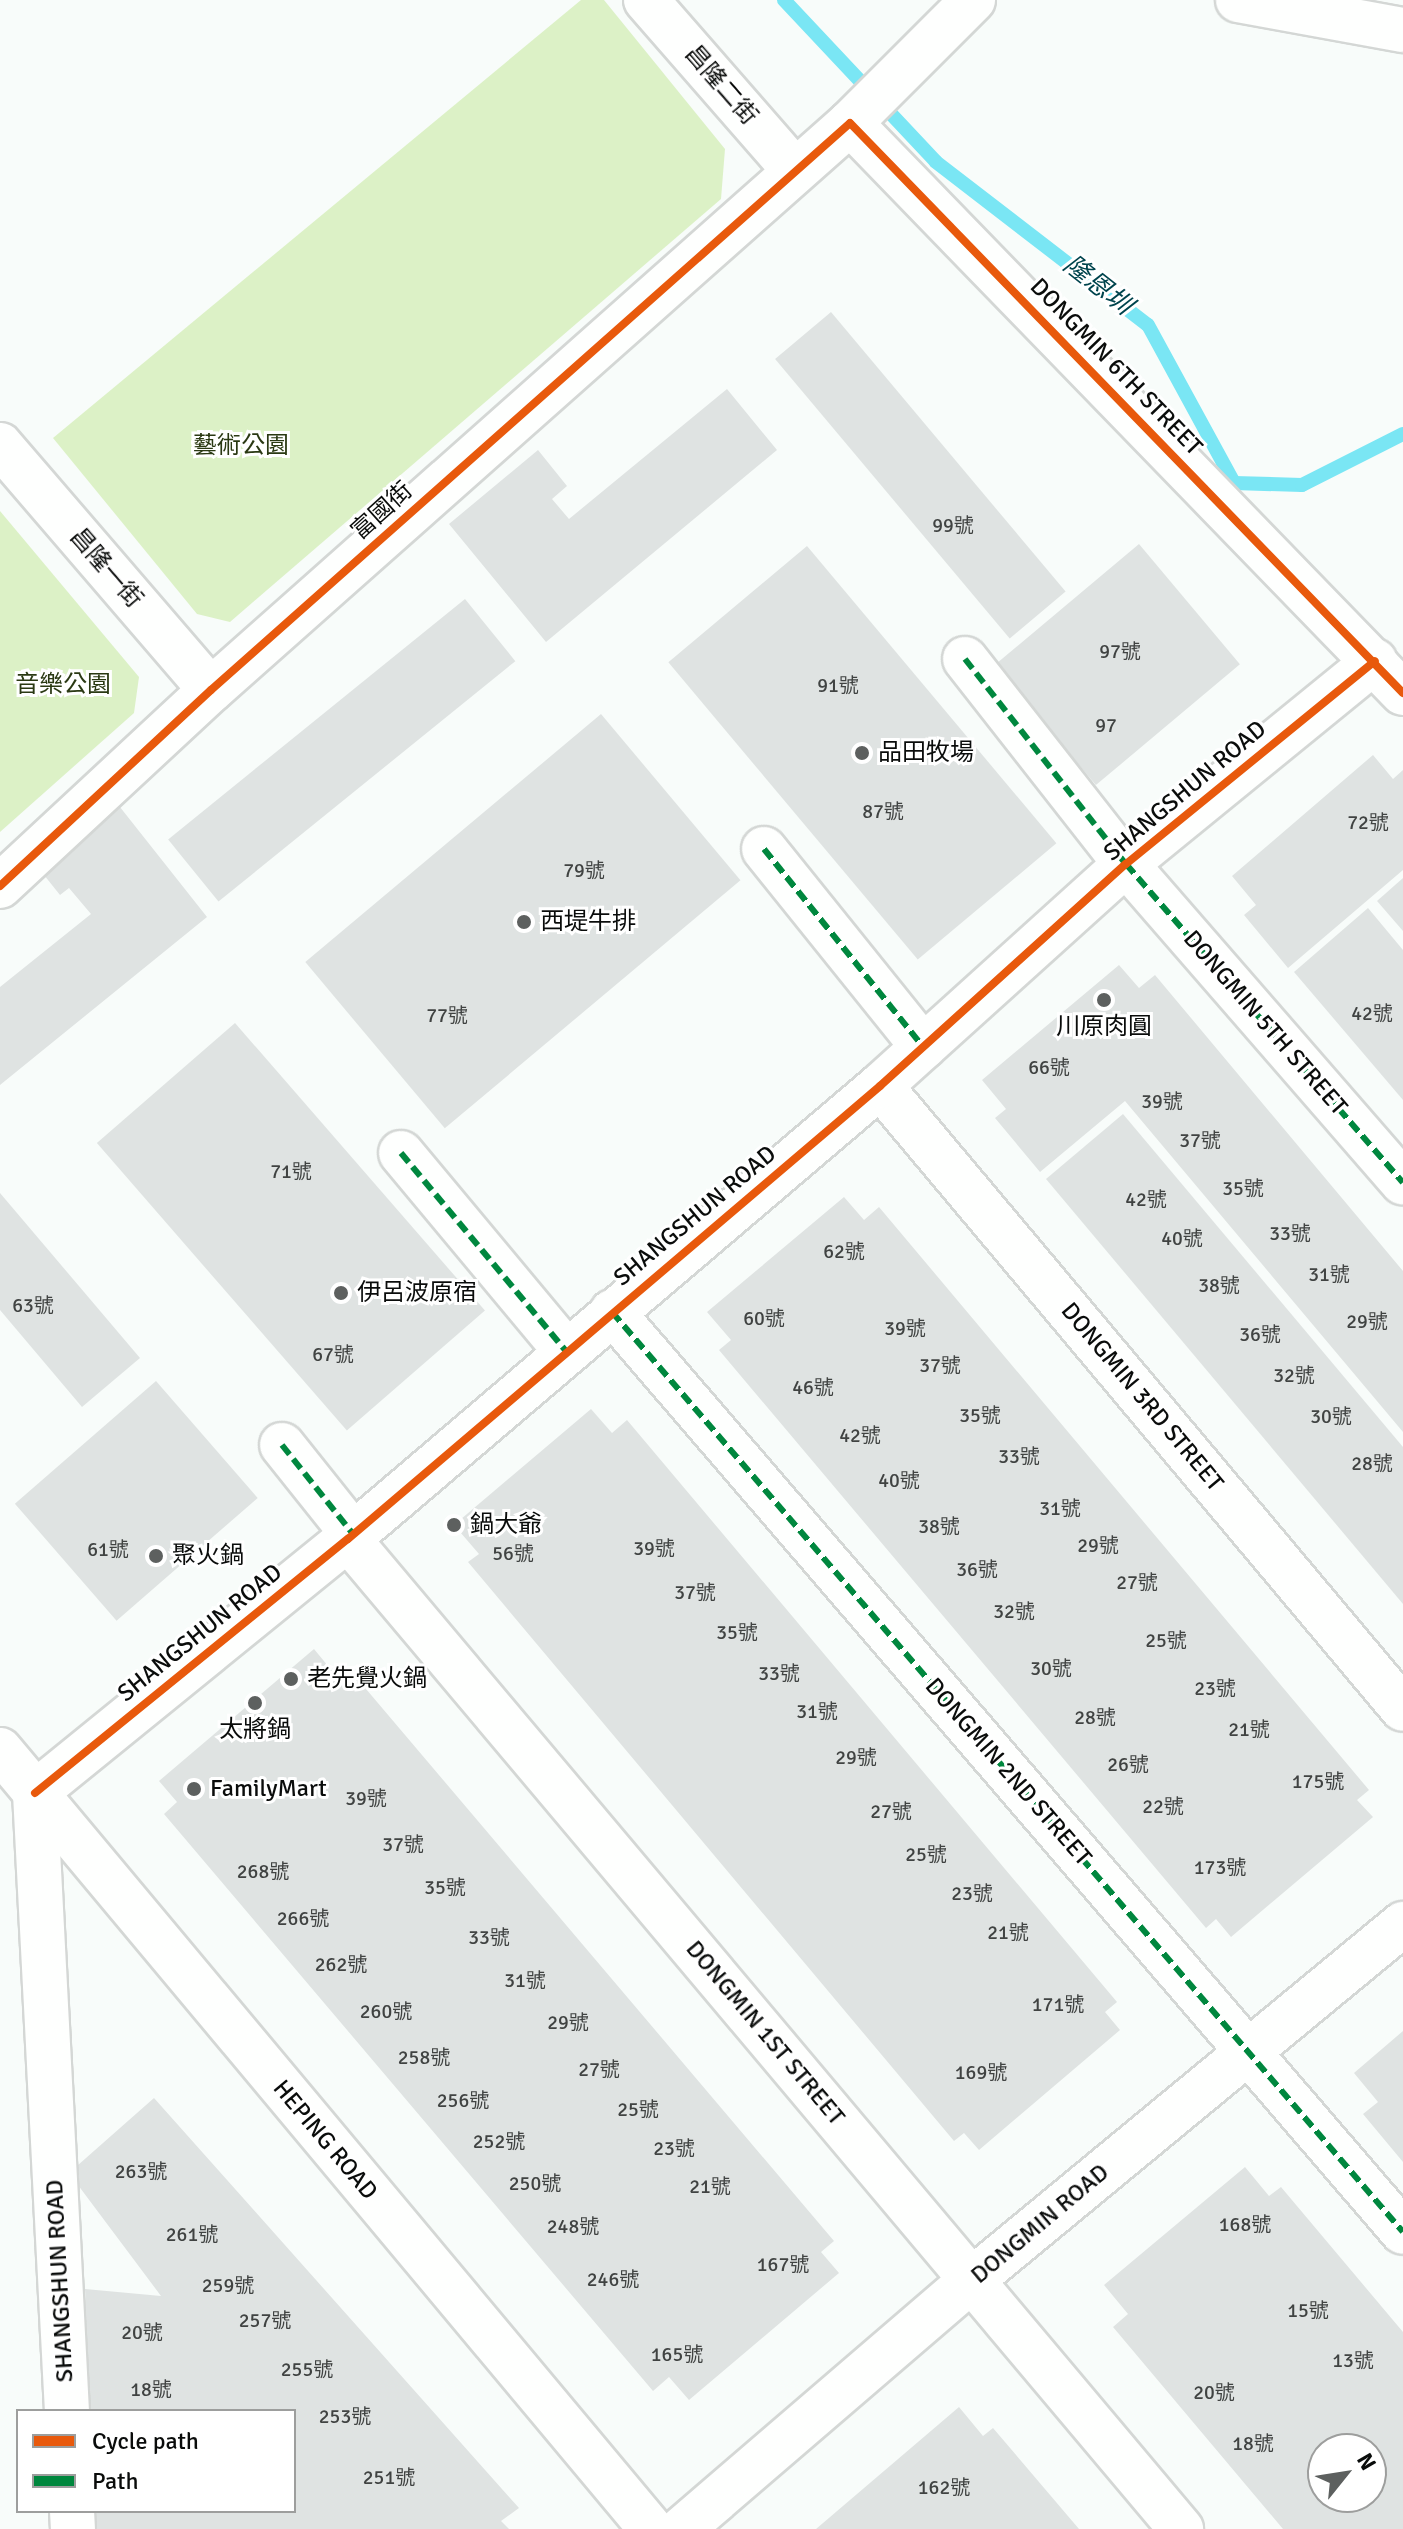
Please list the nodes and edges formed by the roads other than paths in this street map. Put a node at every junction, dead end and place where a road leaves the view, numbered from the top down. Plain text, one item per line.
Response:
1 (646, 0) edge
2 (973, 0) edge
3 (1238, 0) edge
4 (1403, 30) edge
5 (856, 117) junction
6 (795, 171) junction
7 (0, 445) edge
8 (965, 659) dead end
9 (1375, 661) junction
10 (211, 690) junction
11 (1403, 693) edge
12 (764, 849) dead end
13 (1126, 864) junction
14 (0, 886) edge
15 (923, 1047) junction
16 (880, 1086) junction
17 (401, 1153) dead end
18 (1403, 1183) edge
19 (612, 1312) junction
20 (566, 1351) junction
21 (282, 1445) dead end
22 (350, 1536) junction
23 (1403, 1709) edge
24 (0, 1750) edge
25 (35, 1793) junction
26 (1403, 1924) edge
27 (1248, 2050) junction
28 (1403, 2232) edge
29 (973, 2279) junction
30 (67, 2409) edge
31 (651, 2529) edge
32 (682, 2529) edge
33 (1181, 2529) edge

1 - 6 street, 昌隆二街
2 - 5 street
3 - 4 street
5 - 6 street
5 - 9 street, DONGMIN 6TH STREET
6 - 10 street, 富國街
7 - 10 street, 昌隆一街
8 - 13 street, DONGMIN 5TH STREET
9 - 11 street, DONGMIN 6TH STREET
9 - 13 street, SHANGSHUN ROAD
10 - 14 street, 富國街
12 - 15 street
13 - 15 street, SHANGSHUN ROAD
13 - 18 street, DONGMIN 5TH STREET
15 - 16 street, SHANGSHUN ROAD
16 - 19 street, SHANGSHUN ROAD
16 - 23 street, DONGMIN 3RD STREET
17 - 20 street
19 - 20 street, SHANGSHUN ROAD
19 - 27 street, DONGMIN 2ND STREET
20 - 22 street, SHANGSHUN ROAD
21 - 22 street, DONGMIN 1ST STREET
22 - 25 street, SHANGSHUN ROAD
22 - 29 street, DONGMIN 1ST STREET
24 - 25 street, HEPING ROAD
25 - 30 street, SHANGSHUN ROAD
25 - 31 street, HEPING ROAD
26 - 27 street, DONGMIN ROAD
27 - 28 street, DONGMIN 2ND STREET
27 - 29 street, DONGMIN ROAD
29 - 32 street, DONGMIN ROAD
29 - 33 street, DONGMIN 1ST STREET

